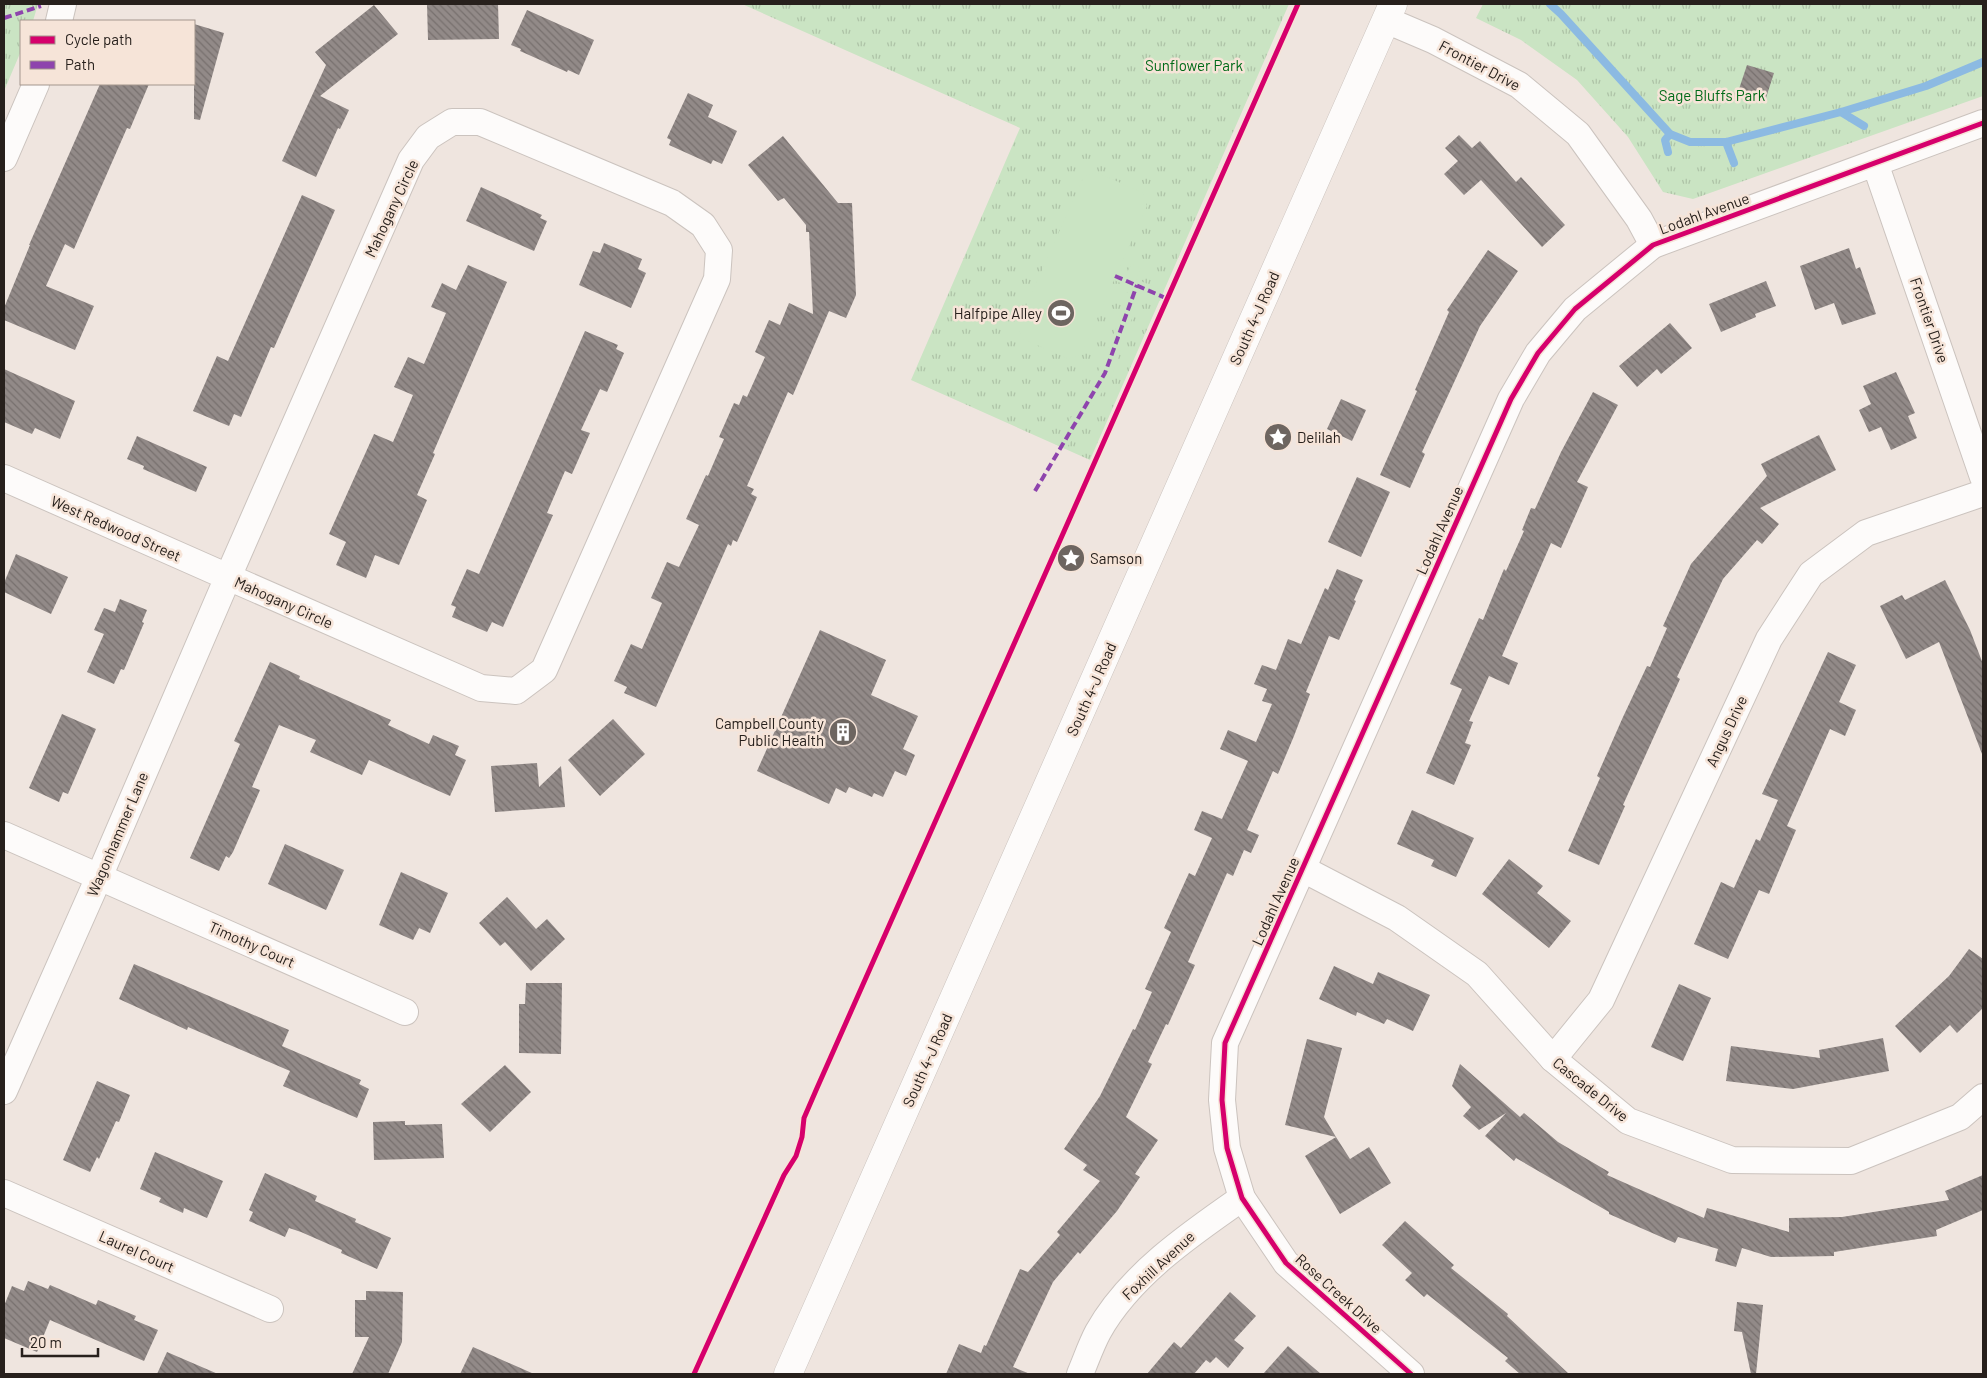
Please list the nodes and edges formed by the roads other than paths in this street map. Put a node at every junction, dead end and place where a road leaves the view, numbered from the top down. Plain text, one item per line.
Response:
1 (63, 4) edge
2 (1389, 12) edge
3 (59, 20) edge
4 (36, 85) edge
5 (1983, 123) edge
6 (4, 158) edge
7 (1875, 163) junction
8 (1653, 245) junction
9 (1983, 477) edge
10 (4, 478) edge
11 (1983, 493) edge
12 (228, 577) junction
13 (4, 835) edge
14 (1302, 868) junction
15 (98, 877) junction
16 (405, 1012) dead end
17 (1553, 1059) junction
18 (4, 1091) edge
19 (1983, 1097) edge
20 (4, 1193) edge
21 (1242, 1198) junction
22 (270, 1309) dead end
23 (788, 1374) edge
24 (1080, 1374) edge
25 (1411, 1374) edge

1 - 3 street
2 - 8 street, Frontier Drive
2 - 23 main road, South 4-J Road
4 - 6 street
5 - 7 street, Lodahl Avenue
7 - 8 street, Lodahl Avenue
7 - 9 street, Frontier Drive
8 - 14 street, Lodahl Avenue
10 - 12 street, West Redwood Street
11 - 17 street, Angus Drive
12 - 12 street, Mahogany Circle
12 - 15 street, Wagonhammer Lane
13 - 15 street, Timothy Court
14 - 17 street, Cascade Drive
14 - 21 street, Lodahl Avenue
15 - 16 street, Timothy Court
15 - 18 street, Wagonhammer Lane
17 - 19 street, Cascade Drive
20 - 22 street, Laurel Court
21 - 24 street, Foxhill Avenue
21 - 25 street, Rose Creek Drive

